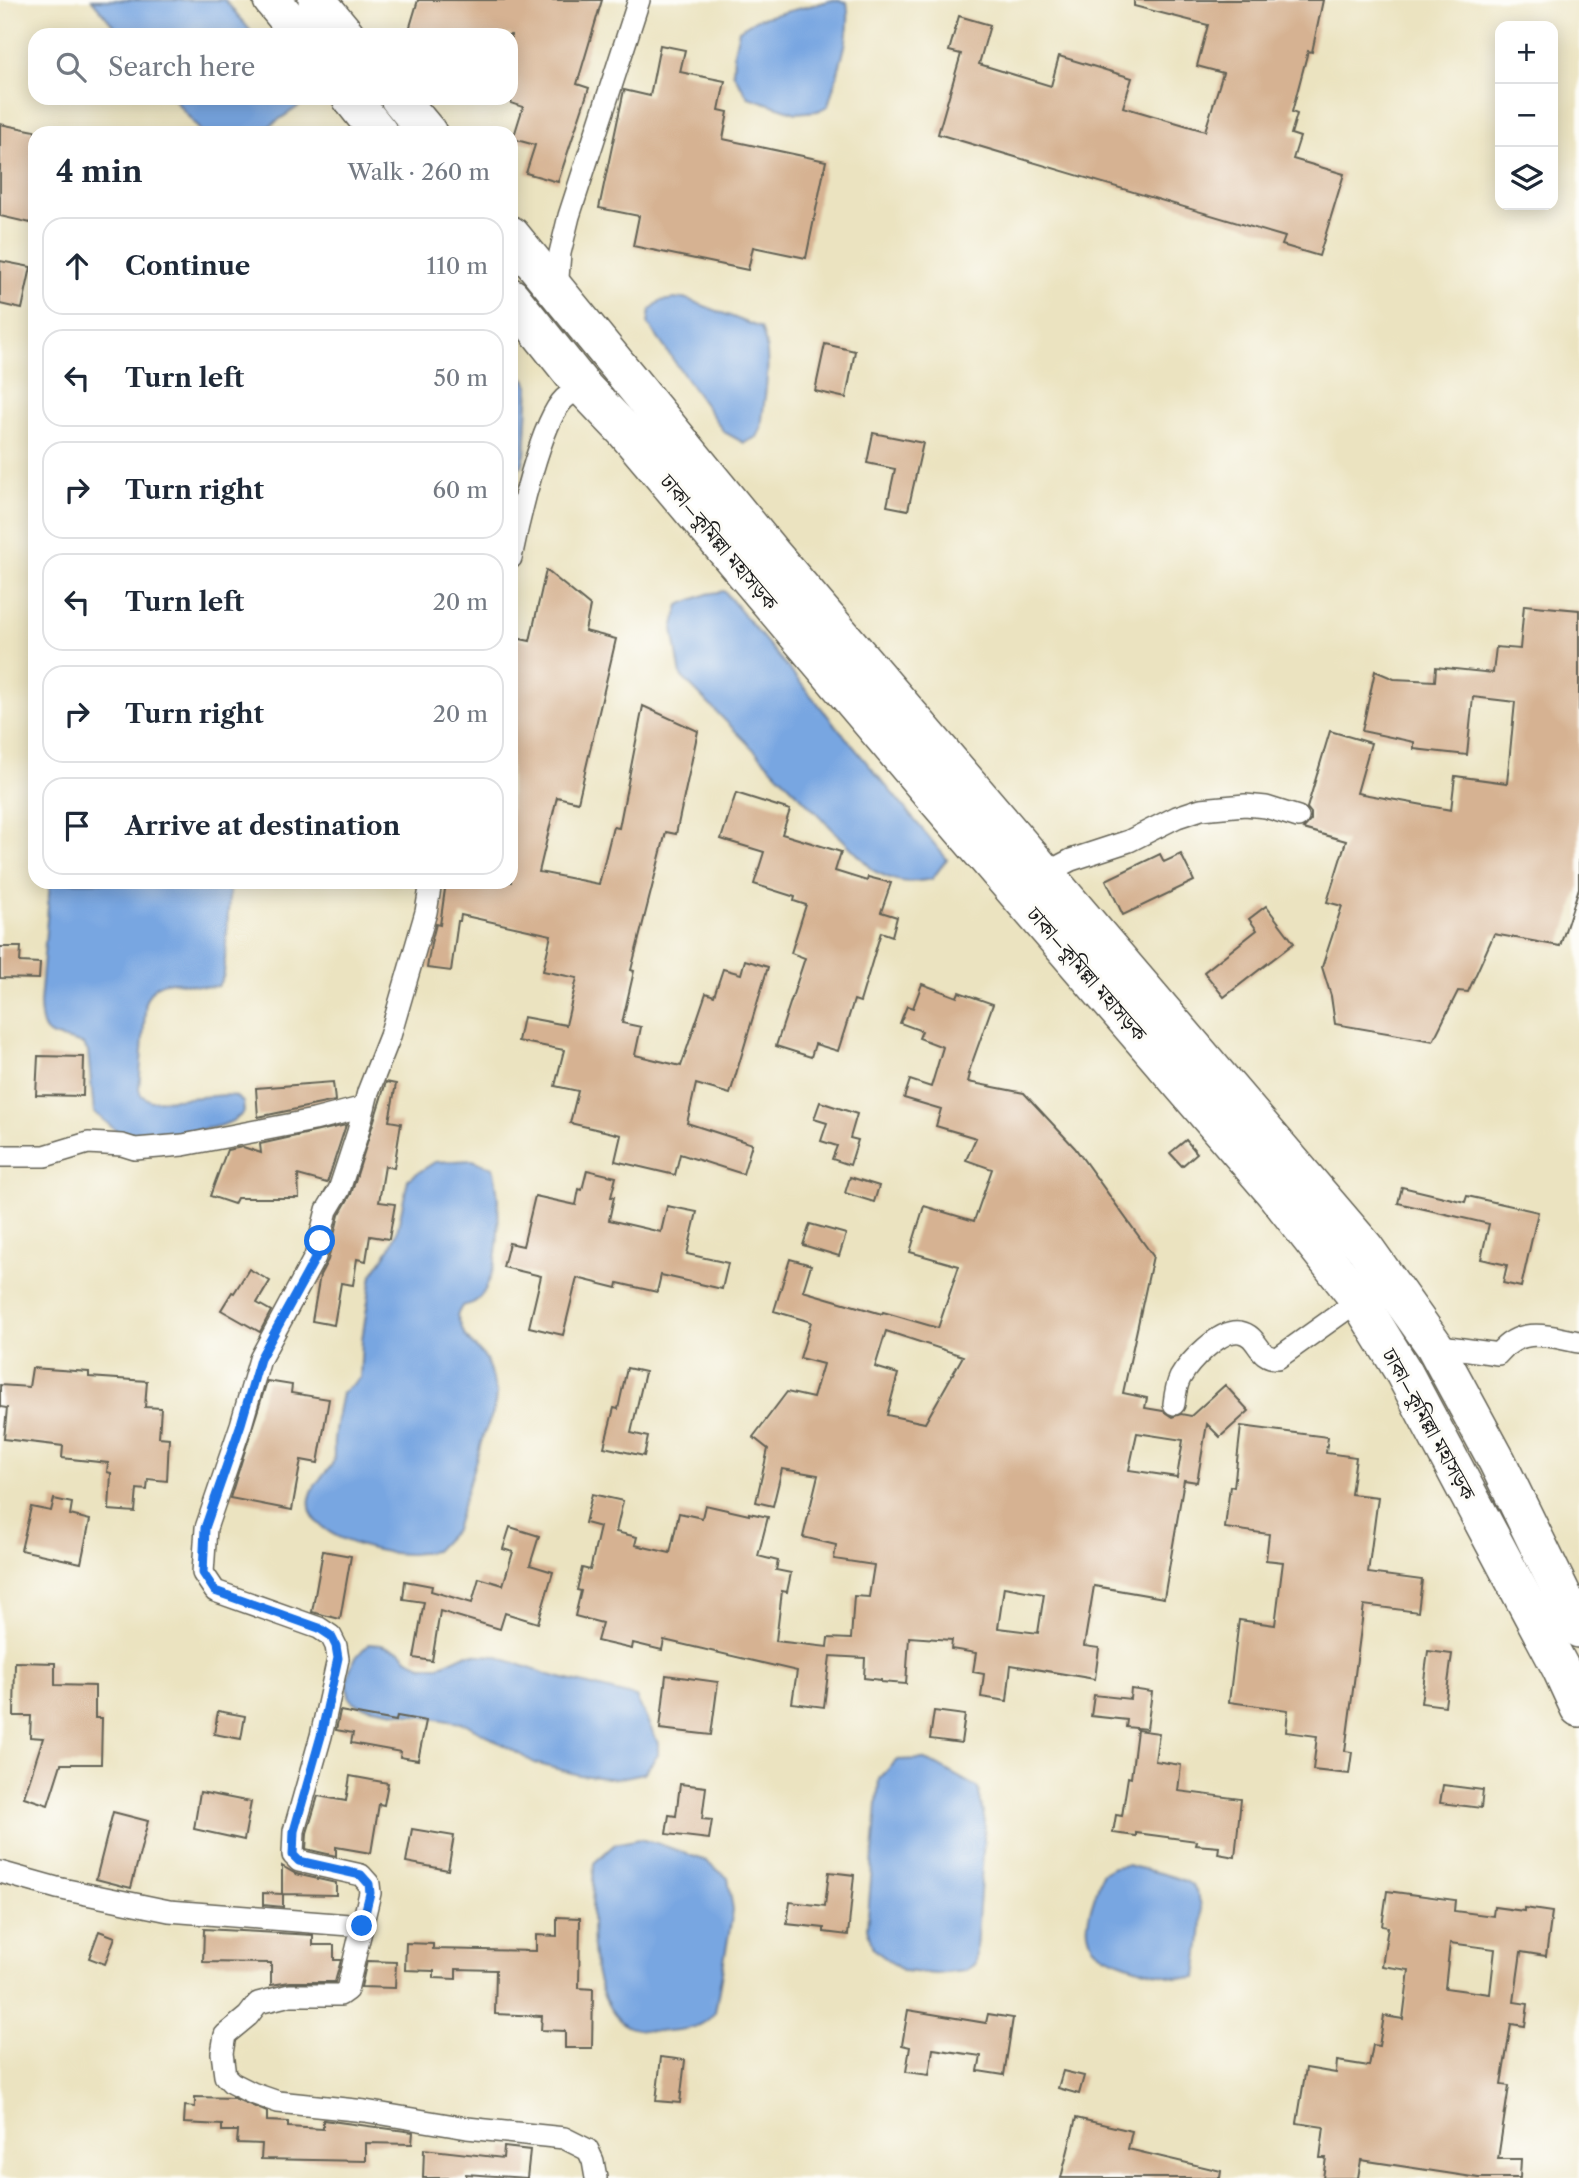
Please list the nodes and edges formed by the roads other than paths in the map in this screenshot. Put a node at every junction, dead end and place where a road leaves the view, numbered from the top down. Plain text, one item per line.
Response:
1 (272, 0) edge
2 (317, 0) edge
3 (639, 0) edge
4 (295, 28) edge
5 (340, 28) edge
6 (357, 105) edge
7 (405, 105) edge
8 (373, 126) edge
9 (422, 126) edge
10 (518, 245) edge
11 (557, 292) junction
12 (518, 307) edge
13 (583, 387) junction
14 (518, 529) edge
15 (1298, 817) dead end
16 (1044, 874) junction
17 (430, 889) edge
18 (365, 1107) junction
19 (0, 1156) edge
20 (1359, 1300) junction
21 (1579, 1342) edge
22 (1433, 1345) junction
23 (1174, 1404) dead end
24 (1579, 1629) edge
25 (1579, 1708) edge
26 (0, 1872) edge
27 (362, 1926) junction
28 (596, 2178) edge

1 - 4 highway
2 - 5 highway
3 - 11 street
6 - 8 highway
7 - 9 highway
10 - 11 highway, ঢাকা–কুমিল্লা মহাসড়ক
11 - 16 highway, ঢাকা–কুমিল্লা মহাসড়ক
12 - 13 highway, ঢাকা–কুমিল্লা মহাসড়ক
13 - 14 street
13 - 20 highway, ঢাকা–কুমিল্লা মহাসড়ক
15 - 16 street
16 - 22 highway, ঢাকা–কুমিল্লা মহাসড়ক
17 - 18 street
18 - 19 street
18 - 27 street
20 - 23 street
20 - 25 highway, ঢাকা–কুমিল্লা মহাসড়ক
21 - 22 street
22 - 24 highway, ঢাকা–কুমিল্লা মহাসড়ক
26 - 27 street
27 - 28 street

